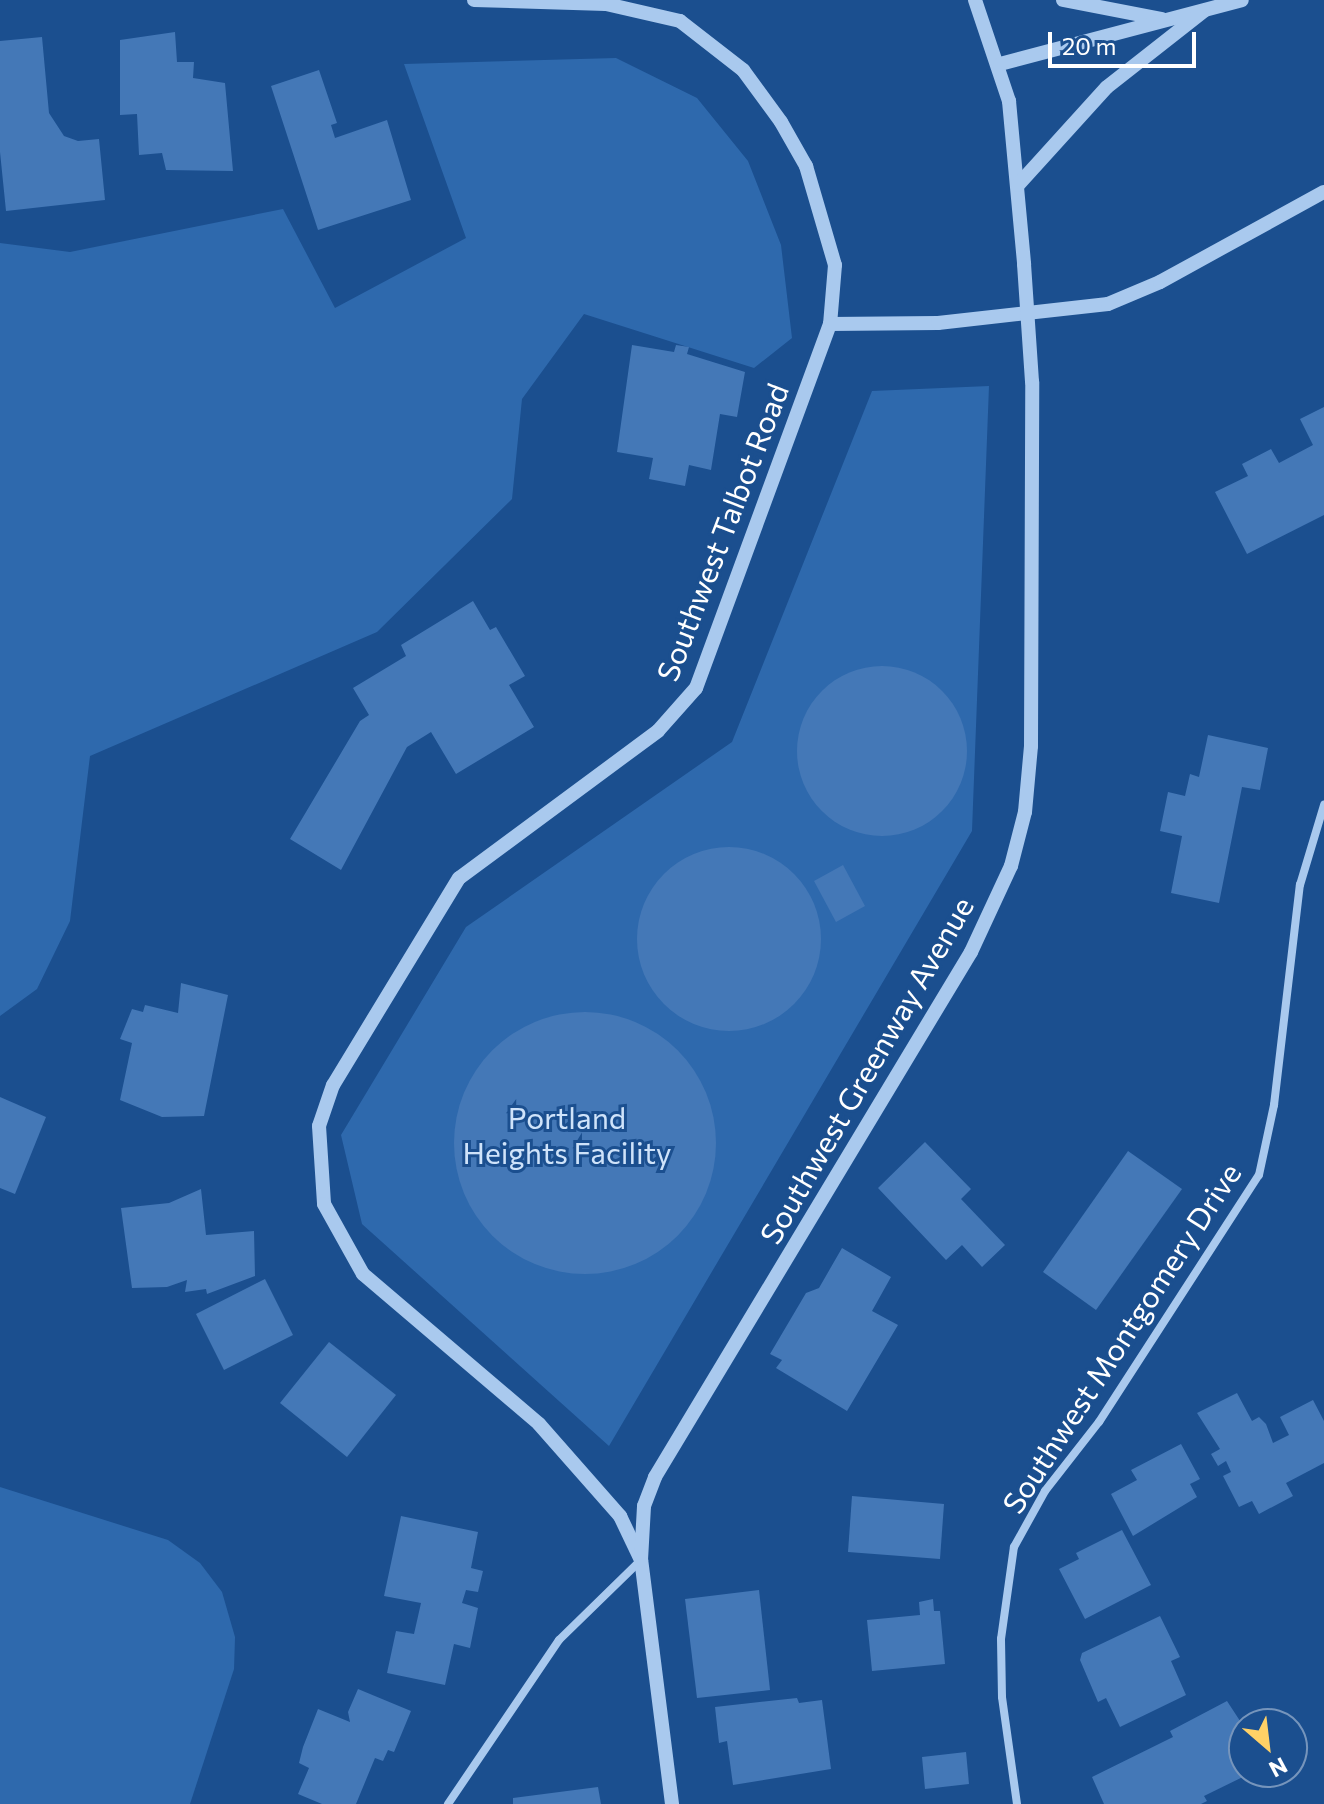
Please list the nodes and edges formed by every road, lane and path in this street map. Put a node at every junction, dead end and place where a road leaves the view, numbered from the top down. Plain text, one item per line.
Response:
1 (474, 0) edge
2 (975, 0) edge
3 (1063, 0) edge
4 (1242, 0) edge
5 (1204, 11) junction
6 (1170, 20) junction
7 (1000, 64) junction
8 (1018, 185) junction
9 (1324, 192) edge
10 (830, 324) junction
11 (1324, 805) edge
12 (641, 1560) junction
13 (448, 1804) edge
14 (672, 1804) edge
15 (1017, 1804) edge

1 - 10 street, Southwest Talbot Road
2 - 7 street, Southwest Greenway Avenue
3 - 6 street
4 - 5 street
5 - 6 street
5 - 8 street
6 - 7 street
7 - 8 street, Southwest Greenway Avenue
8 - 12 street, Southwest Greenway Avenue, bridge
9 - 10 street
10 - 12 street, Southwest Talbot Road
11 - 15 street, Southwest Montgomery Drive
12 - 13 street
12 - 14 street, Southwest Greenway Avenue

